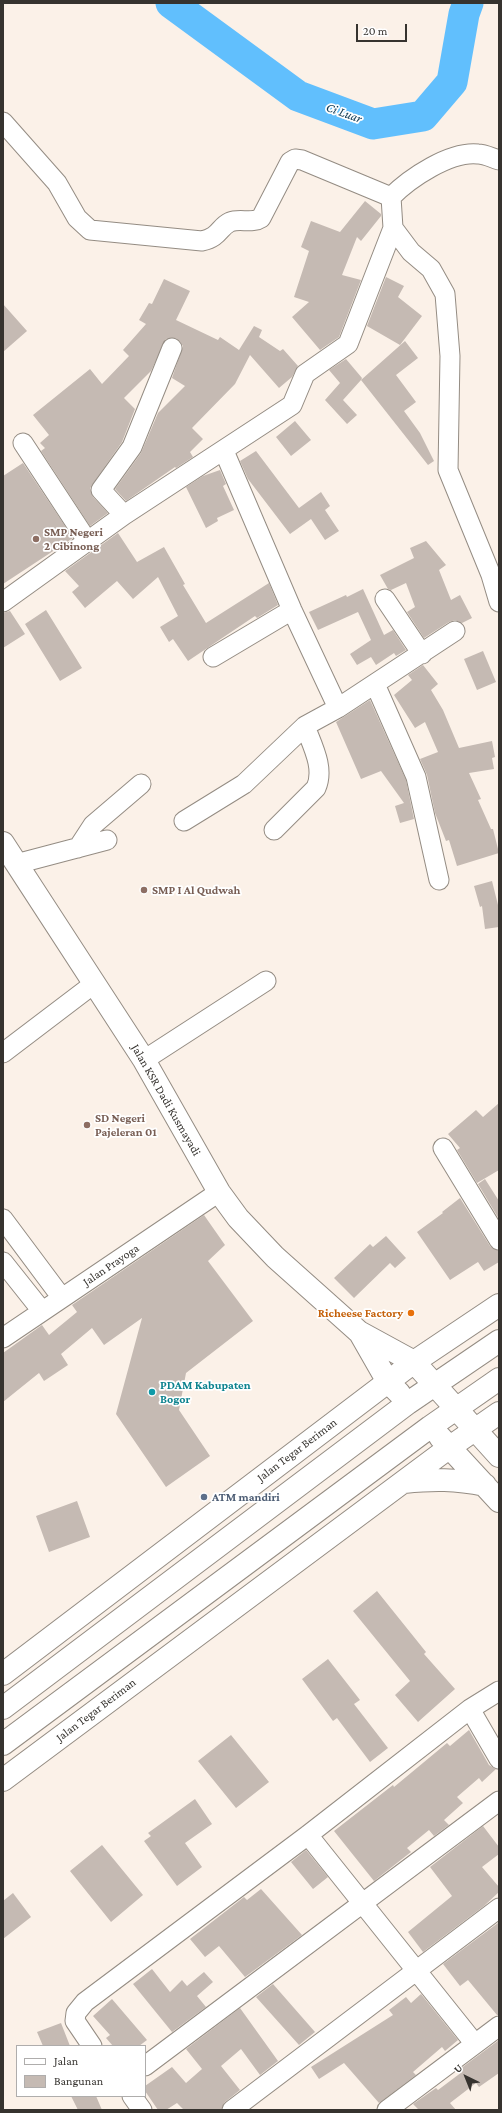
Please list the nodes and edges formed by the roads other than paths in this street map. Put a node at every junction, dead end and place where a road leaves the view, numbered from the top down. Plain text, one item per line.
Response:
1 (3, 122) edge
2 (499, 160) edge
3 (391, 197) junction
4 (393, 228) junction
5 (172, 348) dead end
6 (23, 443) dead end
7 (224, 451) junction
8 (124, 515) junction
9 (88, 542) junction
10 (385, 599) dead end
11 (3, 602) edge
12 (499, 602) edge
13 (292, 610) junction
14 (455, 631) dead end
15 (422, 654) junction
16 (214, 657) dead end
17 (375, 684) junction
18 (338, 708) junction
19 (305, 726) junction
20 (141, 784) dead end
21 (184, 821) dead end
22 (274, 830) dead end
23 (107, 840) dead end
24 (3, 843) edge
25 (78, 848) junction
26 (16, 864) junction
27 (439, 880) dead end
28 (266, 981) dead end
29 (95, 983) junction
30 (3, 1053) edge
31 (144, 1060) junction
32 (443, 1148) dead end
33 (219, 1192) junction
34 (3, 1219) edge
35 (499, 1240) edge
36 (3, 1262) edge
37 (62, 1298) junction
38 (499, 1305) edge
39 (42, 1312) junction
40 (360, 1332) junction
41 (3, 1338) edge
42 (499, 1341) edge
43 (414, 1362) junction
44 (499, 1379) edge
45 (388, 1382) junction
46 (434, 1385) junction
47 (408, 1403) junction
48 (456, 1408) junction
49 (499, 1413) edge
50 (430, 1426) junction
51 (476, 1429) junction
52 (450, 1447) junction
53 (499, 1456) edge
54 (404, 1482) junction
55 (484, 1485) junction
56 (499, 1501) edge
57 (3, 1674) edge
58 (499, 1691) edge
59 (3, 1708) edge
60 (470, 1709) junction
61 (3, 1744) edge
62 (499, 1759) edge
63 (3, 1780) edge
64 (499, 1801) edge
65 (308, 1835) junction
66 (362, 1903) junction
67 (499, 1908) edge
68 (416, 1971) junction
69 (499, 2026) edge
70 (475, 2044) junction
71 (91, 2045) edge
72 (146, 2065) edge
73 (133, 2097) edge
74 (142, 2110) edge
75 (232, 2110) edge
76 (387, 2110) edge

1 - 3 street
2 - 3 street
3 - 4 street
4 - 7 street
4 - 12 street
5 - 8 street
6 - 9 street
7 - 8 street
7 - 13 street
8 - 9 street
9 - 11 street
10 - 15 street
13 - 16 street
13 - 18 street
14 - 15 street
15 - 17 street
17 - 18 street
17 - 27 street
18 - 19 street
19 - 21 street
19 - 22 street
20 - 25 street
23 - 25 street
24 - 26 main road, Jalan KSR Dadi Kusmayadi
25 - 26 street
26 - 29 main road, Jalan KSR Dadi Kusmayadi
28 - 31 street
29 - 30 street
29 - 31 main road, Jalan KSR Dadi Kusmayadi
31 - 33 main road, Jalan KSR Dadi Kusmayadi
32 - 35 street
33 - 37 street, Jalan Prayoga
33 - 40 main road, Jalan KSR Dadi Kusmayadi
34 - 37 street
36 - 39 street
37 - 39 street, Jalan Prayoga
38 - 43 main road, Jalan Tegar Beriman
39 - 41 street, Jalan Prayoga
40 - 43 main road, Jalan KSR Dadi Kusmayadi
40 - 45 main road, Jalan KSR Dadi Kusmayadi
42 - 46 main road
43 - 45 main road, Jalan Tegar Beriman
43 - 46 main road, Jalan KSR Dadi Kusmayadi
44 - 48 main road
45 - 47 main road, Jalan KSR Dadi Kusmayadi
45 - 57 main road, Jalan Tegar Beriman
46 - 47 main road
46 - 48 main road, Jalan KSR Dadi Kusmayadi
47 - 50 main road, Jalan KSR Dadi Kusmayadi
47 - 59 main road
48 - 50 main road
48 - 51 main road, Jalan KSR Dadi Kusmayadi
49 - 51 main road, Jalan Tegar Beriman
50 - 52 main road, Jalan KSR Dadi Kusmayadi
50 - 61 main road
51 - 52 main road, Jalan Tegar Beriman
51 - 53 main road, Jalan KSR Dadi Kusmayadi
52 - 54 main road, Jalan Tegar Beriman
52 - 55 main road, Jalan KSR Dadi Kusmayadi
54 - 55 main road
54 - 63 main road, Jalan Tegar Beriman
55 - 56 main road, Jalan KSR Dadi Kusmayadi
58 - 60 street
60 - 62 street
60 - 65 street
64 - 66 street
65 - 66 street
65 - 71 street
66 - 68 street
66 - 72 street
67 - 68 street
68 - 70 street
68 - 75 street
69 - 70 street
70 - 76 street
73 - 74 street

